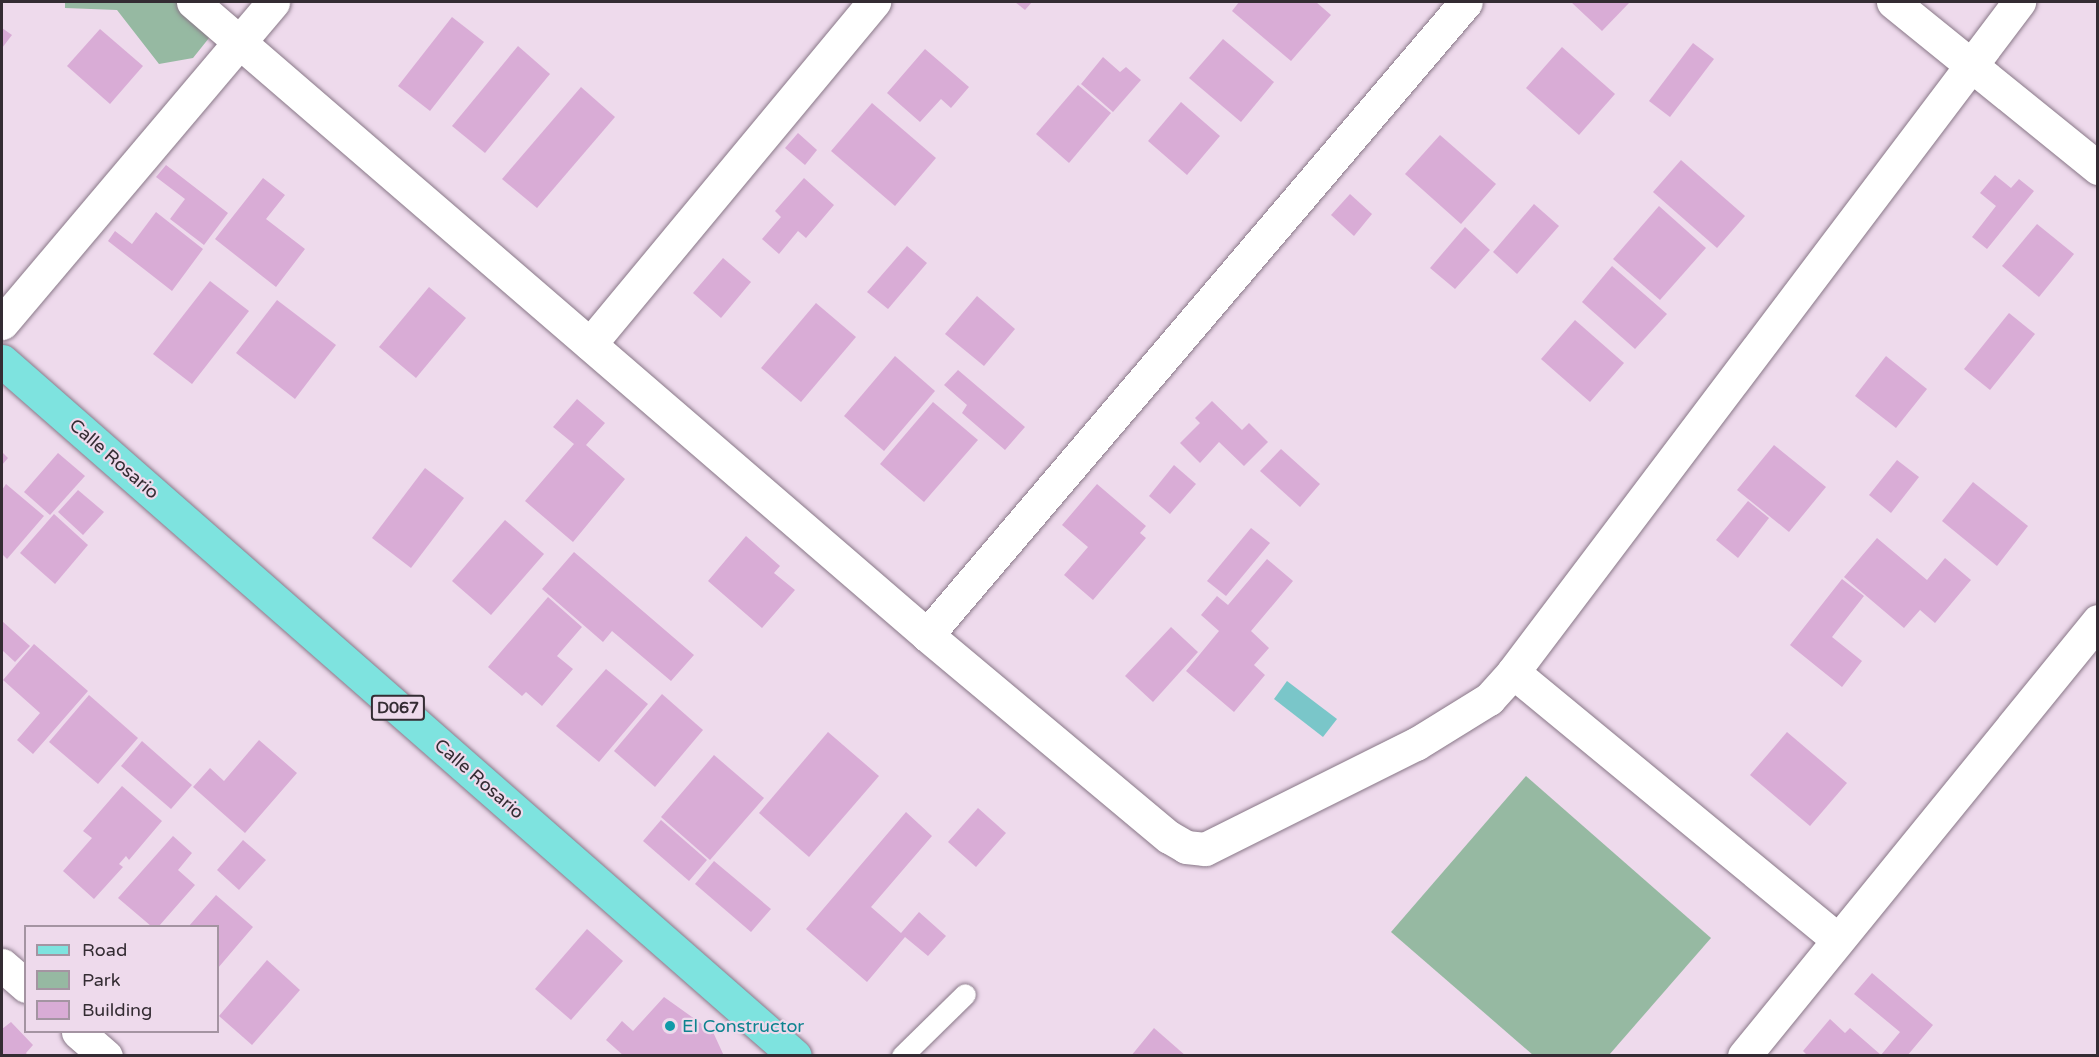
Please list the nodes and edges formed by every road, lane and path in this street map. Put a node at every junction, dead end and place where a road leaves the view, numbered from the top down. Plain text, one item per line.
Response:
1 (193, 2) edge
2 (273, 2) edge
3 (874, 2) edge
4 (1466, 2) edge
5 (1893, 2) edge
6 (2019, 2) edge
7 (239, 41) junction
8 (1971, 65) junction
9 (2097, 168) edge
10 (2, 323) edge
11 (590, 344) junction
12 (2, 361) edge
13 (2097, 621) edge
14 (927, 635) junction
15 (1514, 672) junction
16 (1838, 940) junction
17 (2, 965) edge
18 (24, 984) edge
19 (965, 994) dead end
20 (79, 1033) edge
21 (106, 1056) edge
22 (795, 1056) edge
23 (902, 1056) edge
24 (1744, 1056) edge

1 - 7 street
2 - 7 street
3 - 11 street
4 - 14 street
5 - 8 street
6 - 8 street
7 - 10 street
7 - 11 street
8 - 9 street
8 - 15 street
11 - 14 street
12 - 22 main road, Calle Rosario / D067
13 - 16 street
14 - 15 street
15 - 16 street
16 - 24 street
17 - 18 street
19 - 23 lane
20 - 21 street

